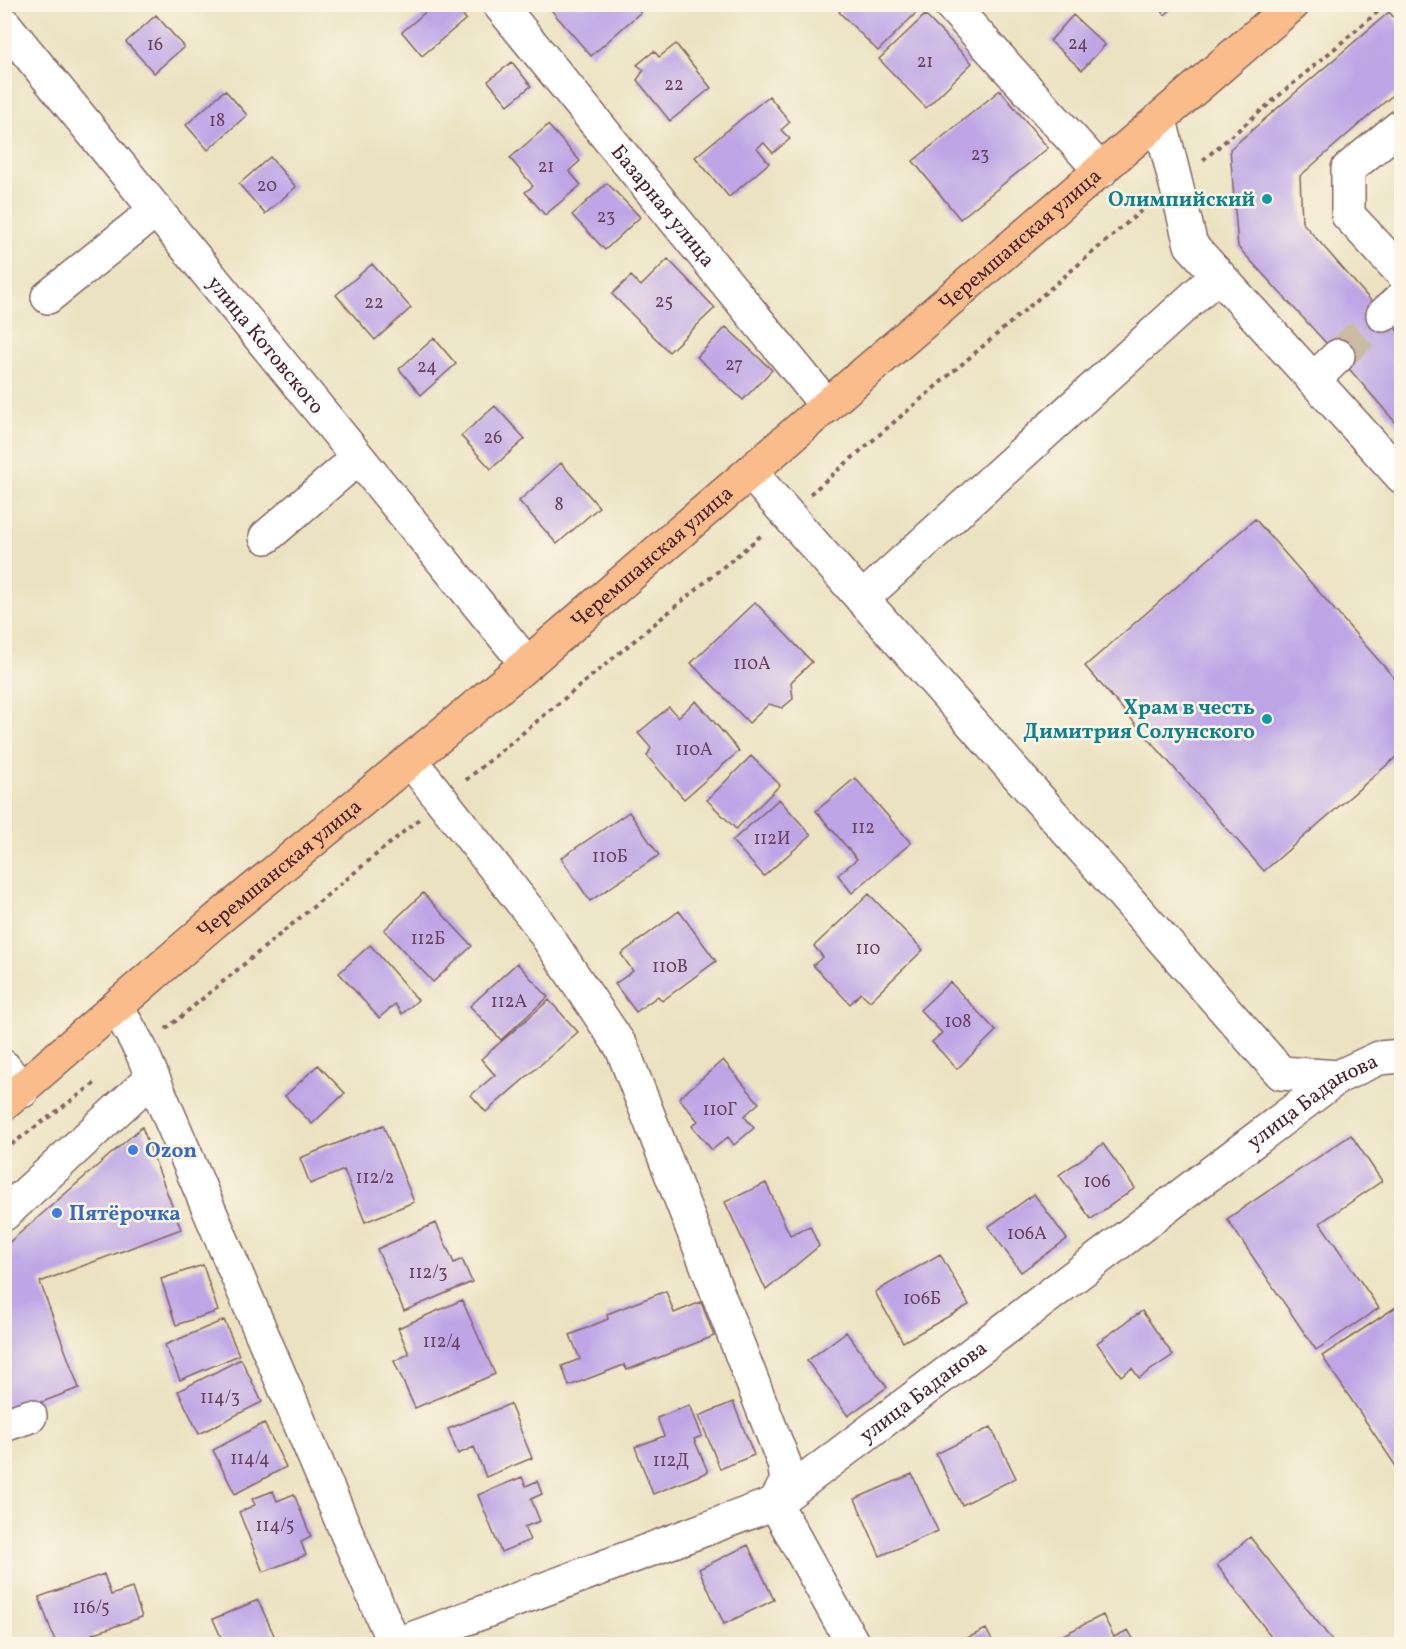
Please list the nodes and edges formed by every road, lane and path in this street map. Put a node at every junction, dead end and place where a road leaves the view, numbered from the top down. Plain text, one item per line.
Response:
1 (499, 4) edge
2 (950, 4) edge
3 (1293, 4) edge
4 (1387, 4) edge
5 (4, 24) edge
6 (1160, 120) junction
7 (1401, 125) edge
8 (1101, 171) junction
9 (1174, 183) junction
10 (156, 210) junction
11 (1401, 273) edge
12 (1218, 275) junction
13 (48, 297) dead end
14 (1338, 356) tunnel mouth
15 (1313, 380) junction
16 (827, 406) junction
17 (358, 458) junction
18 (750, 472) junction
19 (1401, 477) edge
20 (787, 514) junction
21 (266, 537) dead end
22 (862, 599) junction
23 (527, 664) junction
24 (411, 760) junction
25 (440, 801) junction
26 (117, 1006) junction
27 (1401, 1056) edge
28 (146, 1064) junction
29 (1338, 1077) junction
30 (10, 1087) edge
31 (4, 1150) edge
32 (4, 1214) edge
33 (775, 1503) junction
34 (396, 1644) edge
35 (853, 1644) edge

1 - 16 street, Базарная улица
2 - 8 street
3 - 6 main road, Черемшанская улица
4 - 9 path
5 - 10 street, улица Котовского
6 - 8 main road, Черемшанская улица
6 - 9 street
7 - 11 street
8 - 16 main road, Черемшанская улица
9 - 12 street
9 - 20 path
10 - 13 street
10 - 17 street, улица Котовского
12 - 15 street
12 - 22 street
14 - 15 street
15 - 19 street
16 - 18 main road, Черемшанская улица
17 - 21 street
17 - 23 street, улица Котовского
18 - 20 street
18 - 23 main road, Черемшанская улица
20 - 22 street
20 - 25 path
22 - 29 street
23 - 24 main road, Черемшанская улица
24 - 25 street
24 - 26 main road, Черемшанская улица
25 - 28 path
25 - 33 street
26 - 28 street
26 - 30 main road, Черемшанская улица
27 - 29 street, улица Баданова
28 - 31 path
28 - 32 street
28 - 34 street
29 - 33 street, улица Баданова
33 - 34 street, улица Баданова
33 - 35 street

